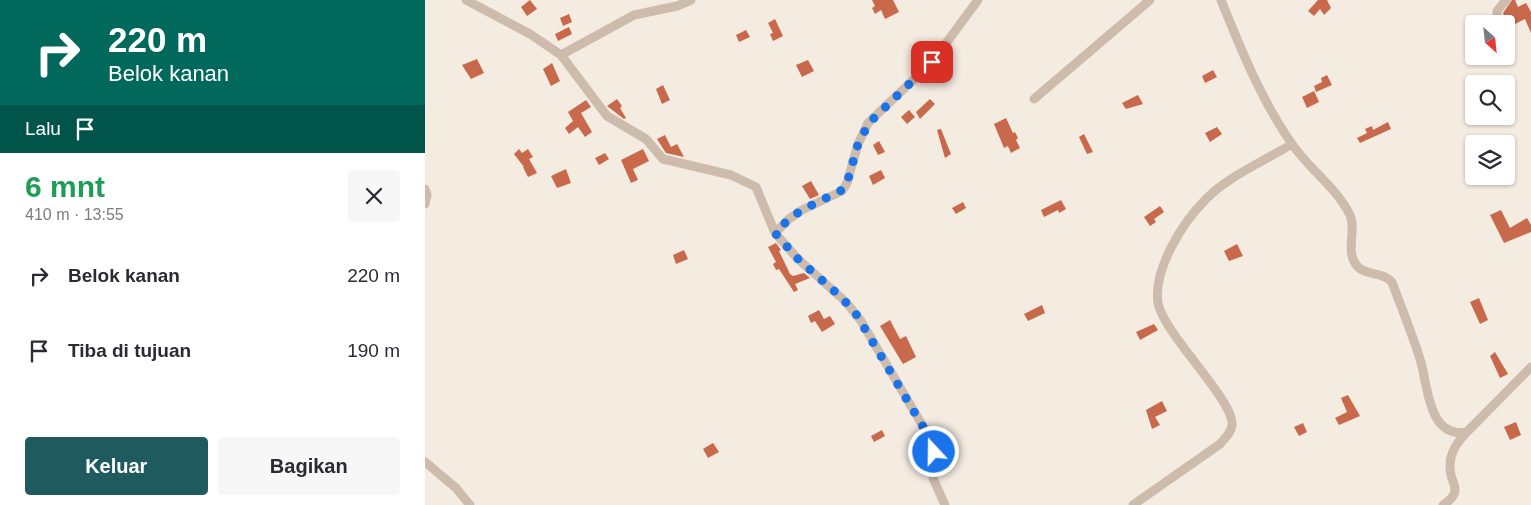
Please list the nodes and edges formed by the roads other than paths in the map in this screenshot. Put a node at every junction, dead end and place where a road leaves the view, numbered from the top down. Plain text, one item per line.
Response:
1 (466, 0) edge
2 (691, 0) edge
3 (978, 0) edge
4 (1150, 0) edge
5 (1221, 0) edge
6 (1506, 0) edge
7 (1497, 15) edge
8 (561, 55) junction
9 (1033, 99) dead end
10 (1292, 144) junction
11 (425, 189) edge
12 (425, 204) edge
13 (775, 233) junction
14 (1531, 366) edge
15 (1467, 432) junction
16 (425, 462) edge
17 (470, 505) edge
18 (945, 505) edge
19 (1133, 505) edge
20 (1443, 505) edge

1 - 8 street
2 - 8 street
3 - 13 street
4 - 9 street
5 - 10 street
6 - 7 street
8 - 13 street
10 - 15 street
10 - 19 street
11 - 12 street
13 - 18 street
14 - 15 street
15 - 20 street
16 - 17 street

